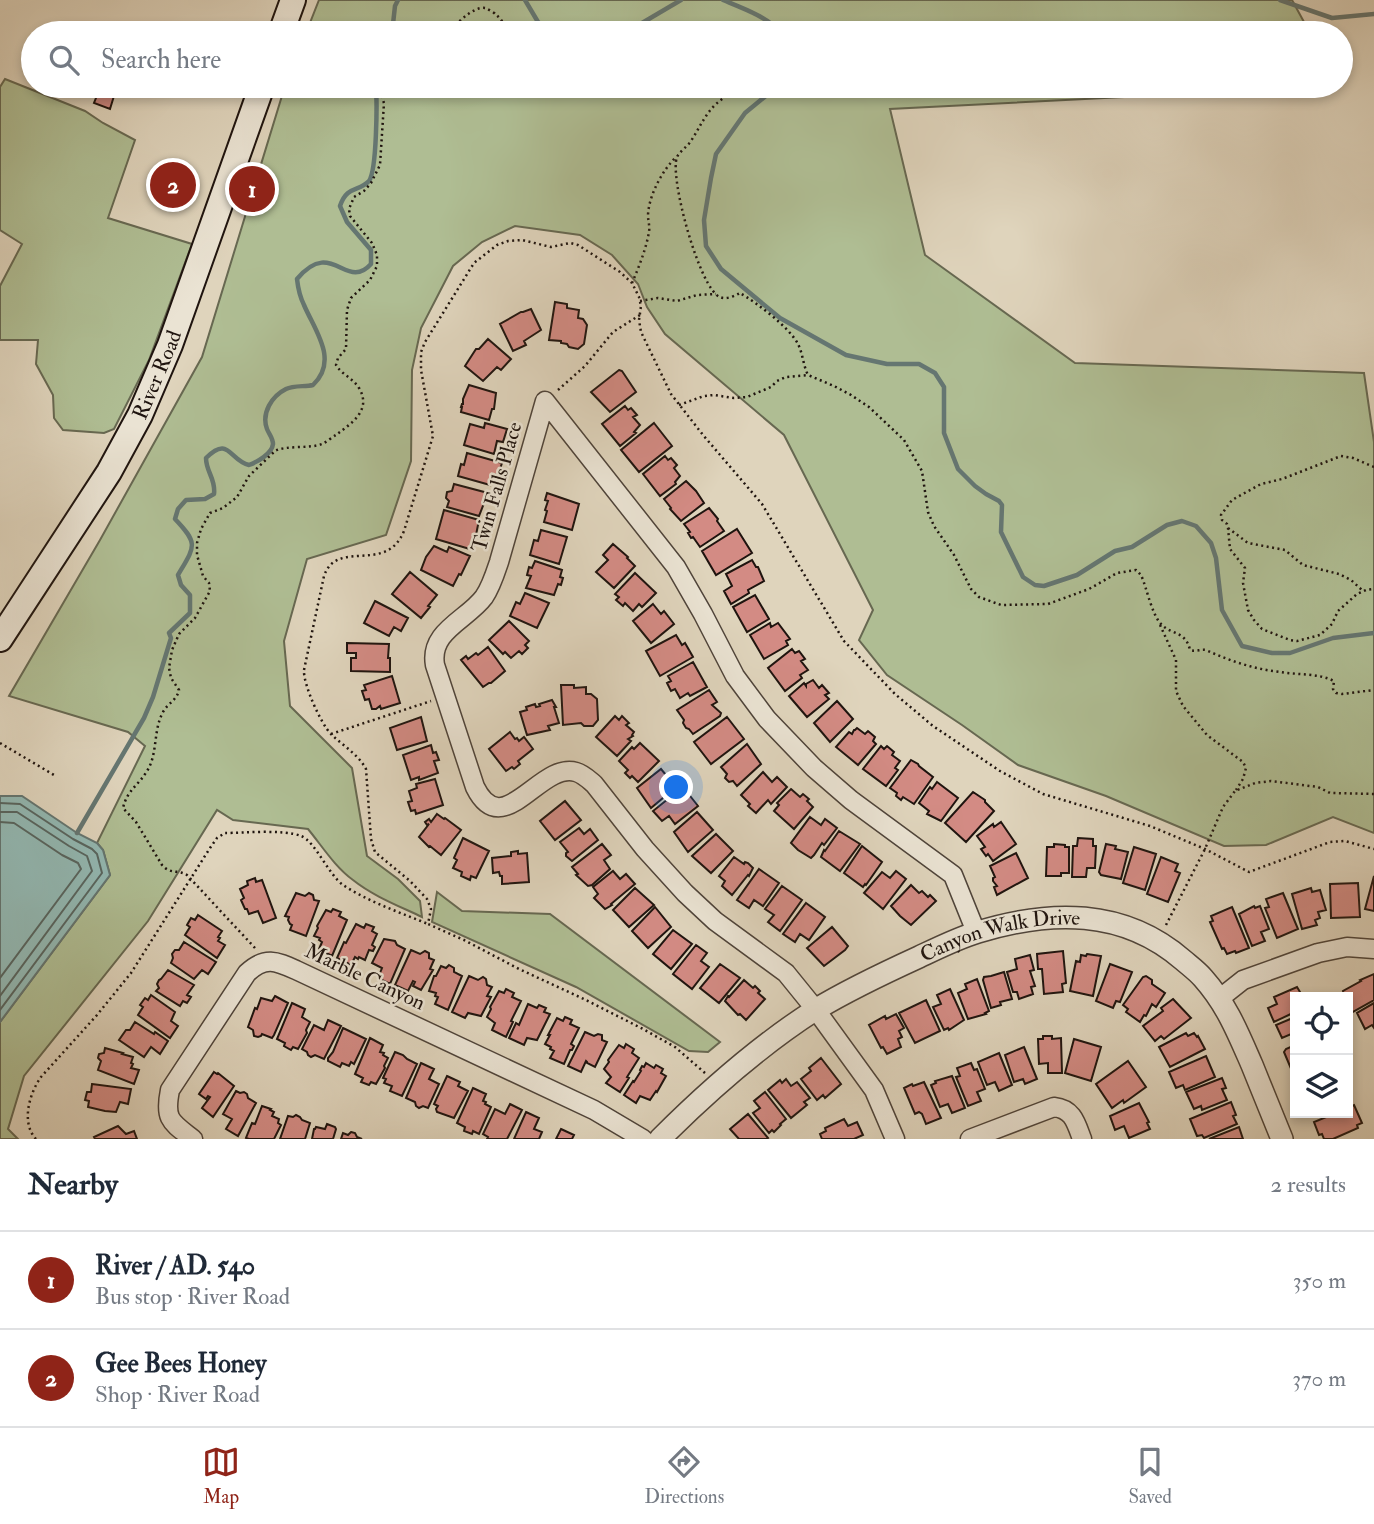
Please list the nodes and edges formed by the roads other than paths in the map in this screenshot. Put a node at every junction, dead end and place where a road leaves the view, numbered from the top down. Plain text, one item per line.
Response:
1 (293, 0) edge
2 (285, 21) edge
3 (258, 98) edge
4 (0, 639) edge
5 (976, 932) junction
6 (1374, 949) edge
7 (1219, 999) junction
8 (816, 1010) junction
9 (193, 1139) edge
10 (643, 1139) edge
11 (660, 1139) edge
12 (895, 1139) edge
13 (970, 1139) edge
14 (1082, 1139) edge
15 (1282, 1139) edge

1 - 2 main road
3 - 4 main road, River Road
5 - 7 street, Canyon Walk Drive
5 - 8 street, Canyon Walk Drive
5 - 8 street, Twin Falls Place
6 - 7 street
7 - 15 street, Canyon Walk Drive
8 - 11 street, Canyon Walk Drive
8 - 12 street
9 - 10 street, Marble Canyon
13 - 14 street

